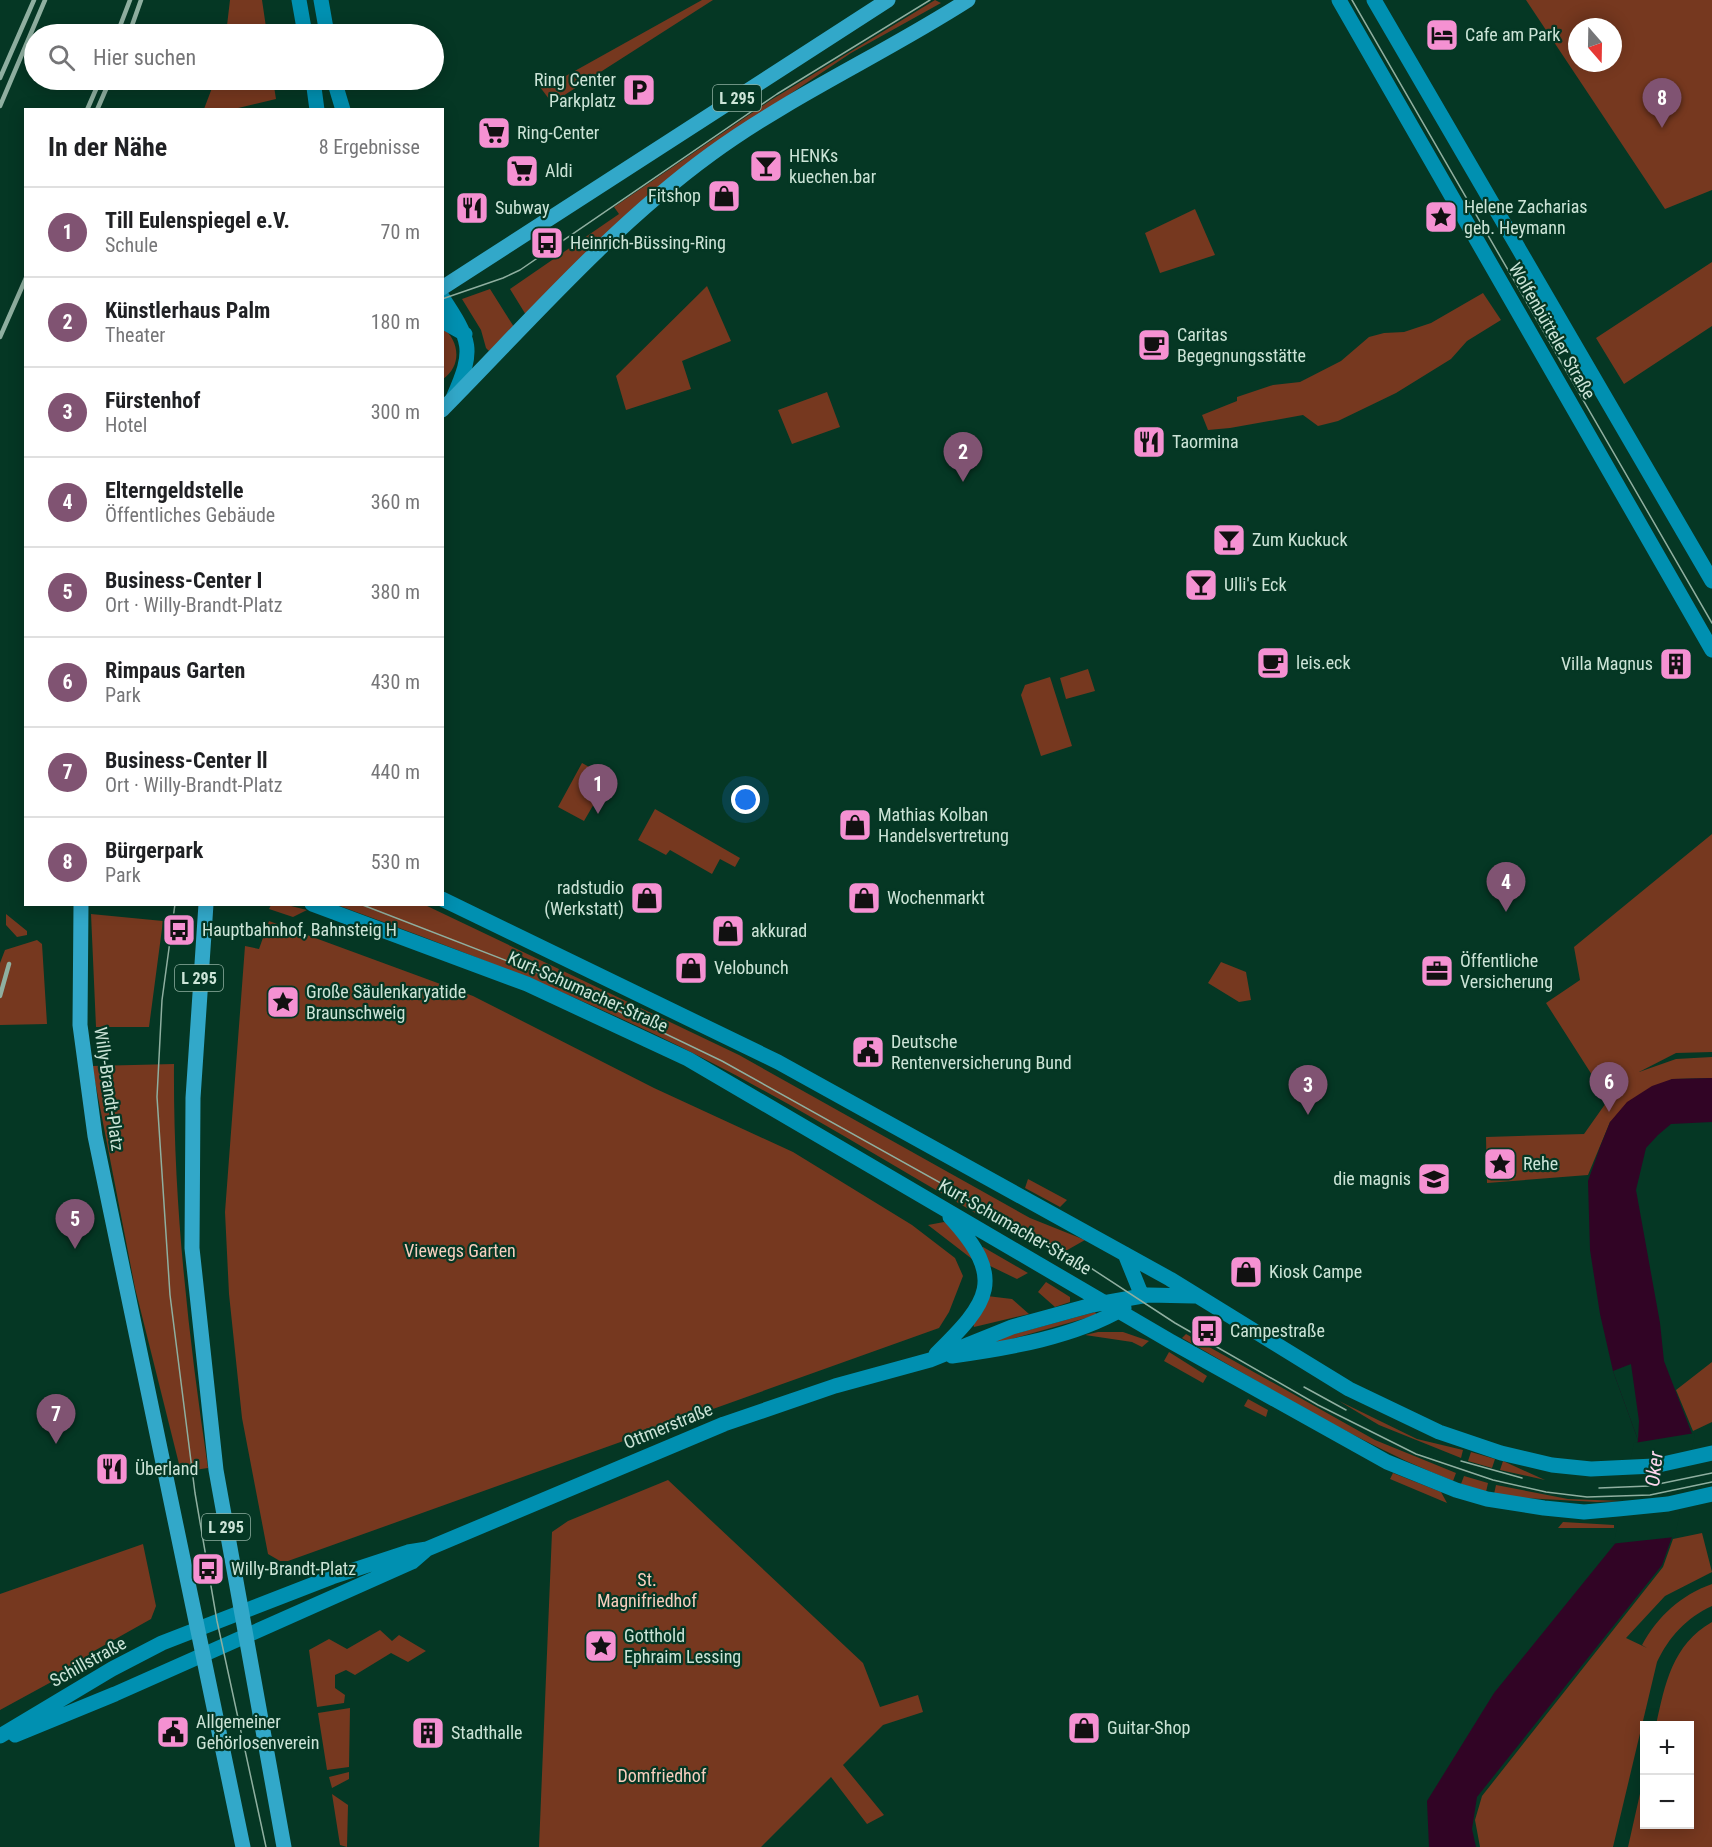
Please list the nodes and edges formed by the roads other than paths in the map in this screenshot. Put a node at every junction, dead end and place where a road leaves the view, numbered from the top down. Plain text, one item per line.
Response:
1 (298, 0) edge
2 (321, 0) edge
3 (888, 0) edge
4 (968, 0) edge
5 (1339, 0) edge
6 (1374, 0) edge
7 (303, 24) edge
8 (325, 24) edge
9 (315, 90) edge
10 (337, 90) edge
11 (318, 108) edge
12 (342, 108) edge
13 (444, 287) edge
14 (444, 300) edge
15 (444, 322) edge
16 (465, 334) junction
17 (445, 404) edge
18 (1712, 581) edge
19 (1712, 650) edge
20 (444, 900) edge
21 (81, 906) edge
22 (206, 906) edge
23 (318, 906) edge
24 (940, 1206) junction
25 (1125, 1254) junction
26 (1142, 1296) junction
27 (1197, 1297) junction
28 (1106, 1302) junction
29 (1120, 1310) junction
30 (930, 1360) junction
31 (1707, 1454) edge
32 (1706, 1496) edge
33 (427, 1549) junction
34 (241, 1612) junction
35 (197, 1628) junction
36 (245, 1638) junction
37 (203, 1655) junction
38 (0, 1736) edge
39 (0, 1741) edge
40 (243, 1847) edge
41 (284, 1847) edge

1 - 7 main road
2 - 8 main road
3 - 13 main road, L 295
4 - 17 main road, L 295
5 - 19 main road, Wolfenbütteler Straße
6 - 18 main road, Wolfenbütteler Straße
9 - 11 main road
10 - 12 main road
14 - 16 main road
15 - 16 main road
16 - 17 main road
20 - 25 main road, Kurt-Schumacher-Straße
21 - 35 main road, Willy-Brandt-Platz / L 295
22 - 34 main road, L 295
23 - 24 main road, Kurt-Schumacher-Straße
24 - 28 main road, Kurt-Schumacher-Straße
24 - 30 main road
25 - 26 main road
25 - 27 main road, Kurt-Schumacher-Straße
26 - 27 main road, Ottmerstraße
26 - 28 main road, Ottmerstraße
26 - 29 main road, Ottmerstraße
27 - 31 main road, Kurt-Schumacher-Straße
28 - 29 main road, Kurt-Schumacher-Straße
28 - 30 main road, Ottmerstraße
29 - 30 main road, Ottmerstraße
29 - 32 main road, Kurt-Schumacher-Straße
30 - 33 main road, Ottmerstraße
33 - 34 main road, Ottmerstraße
33 - 36 main road, Ottmerstraße
34 - 35 main road, Schillstraße
34 - 36 main road, L 295
35 - 37 main road, L 295
35 - 38 main road, Schillstraße
36 - 37 main road, Schillstraße
36 - 41 main road, L 295
37 - 39 main road, Schillstraße
37 - 40 main road, L 295

